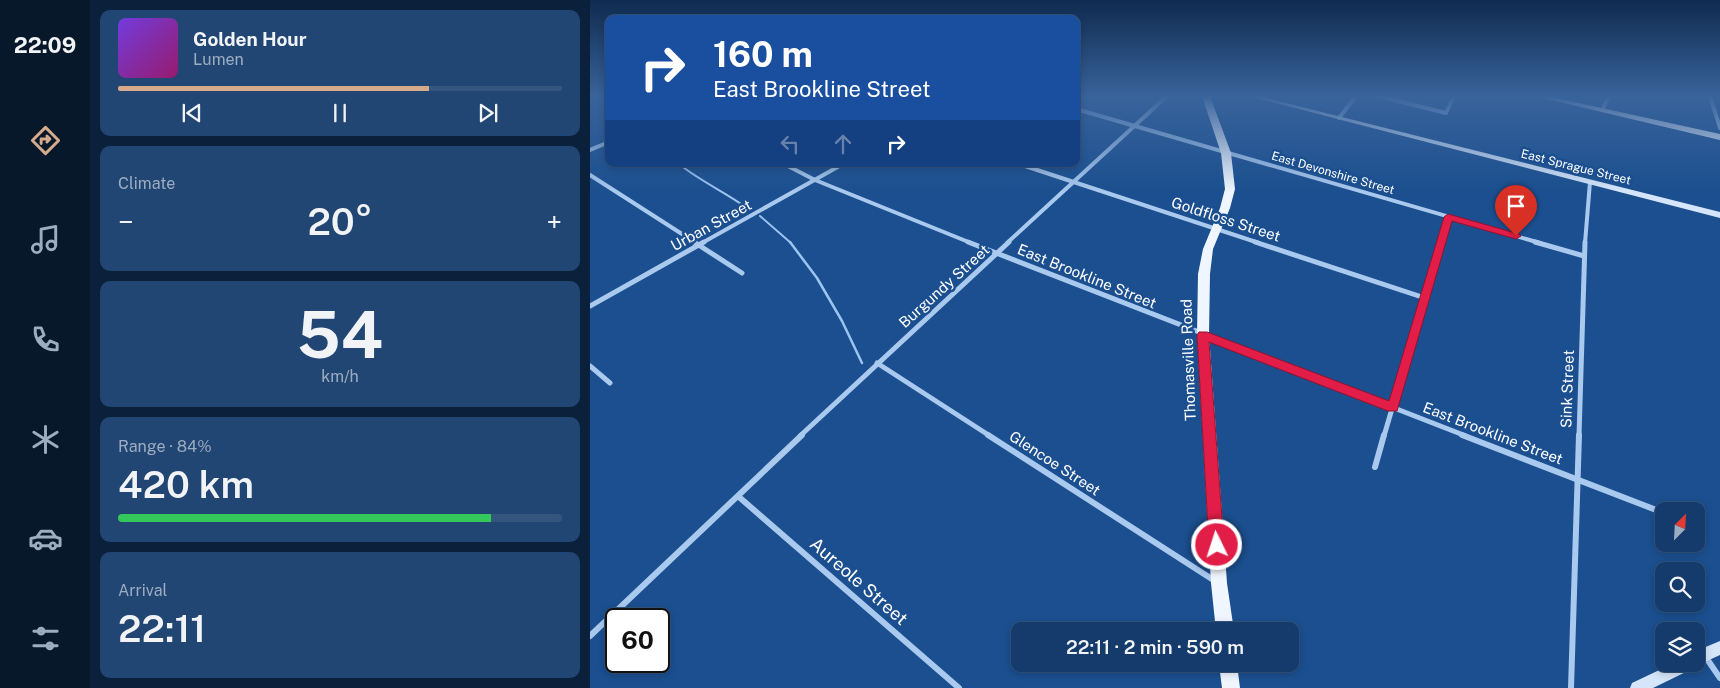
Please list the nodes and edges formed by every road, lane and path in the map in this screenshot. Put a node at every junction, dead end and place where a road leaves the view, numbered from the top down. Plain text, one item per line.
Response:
1 (1134, 128) edge
2 (1143, 128) edge
3 (1217, 128) edge
4 (1378, 128) edge
5 (1681, 128) edge
6 (1720, 137) edge
7 (605, 144) edge
8 (590, 150) edge
9 (1226, 153) junction
10 (790, 167) edge
11 (838, 167) edge
12 (1028, 167) edge
13 (590, 175) edge
14 (815, 180) junction
15 (1075, 182) junction
16 (1590, 182) junction
17 (1720, 215) edge
18 (1448, 217) junction
19 (1216, 230) junction
20 (700, 244) junction
21 (998, 254) junction
22 (1584, 256) junction
23 (742, 273) dead end
24 (1425, 298) junction
25 (590, 306) edge
26 (1203, 335) junction
27 (878, 363) junction
28 (590, 366) edge
29 (610, 383) dead end
30 (1393, 408) junction
31 (1375, 467) dead end
32 (1577, 480) junction
33 (739, 497) junction
34 (1655, 510) edge
35 (1219, 584) junction
36 (1224, 622) edge
37 (590, 636) edge
38 (1720, 648) edge
39 (1705, 655) edge
40 (1705, 662) edge
41 (1229, 672) edge
42 (1670, 672) edge
43 (1720, 678) edge
44 (959, 688) edge
45 (1231, 688) edge
46 (1571, 688) edge
47 (1637, 688) edge

1 - 15 street, Burgundy Street
2 - 9 street, East Devonshire Street
3 - 9 main road, Thomasville Road
4 - 16 street, East Sprague Street
5 - 6 main road
7 - 8 street
9 - 18 street, East Devonshire Street
9 - 19 main road, Thomasville Road
10 - 14 street, East Brookline Street
11 - 14 street, Urban Street
12 - 15 street, Goldfloss Street
13 - 20 street
14 - 20 street, Urban Street
14 - 21 street, East Brookline Street
15 - 19 street, Goldfloss Street
15 - 21 street, Burgundy Street
16 - 17 street, East Sprague Street
16 - 22 street, Sink Street
18 - 22 street, East Devonshire Street
18 - 24 street
19 - 24 street, Goldfloss Street
19 - 26 main road, Thomasville Road
20 - 23 street
20 - 25 street, Urban Street
21 - 26 street, East Brookline Street
21 - 27 street, Burgundy Street
22 - 32 street, Sink Street
24 - 30 street
26 - 30 street, East Brookline Street
26 - 35 main road, Thomasville Road
27 - 33 street, Burgundy Street
27 - 35 street, Glencoe Street
28 - 29 street
30 - 31 street
30 - 32 street, East Brookline Street
32 - 34 street, East Brookline Street
32 - 46 street, Sink Street
33 - 37 street, Burgundy Street
33 - 44 street, Aureole Street
35 - 36 main road, Thomasville Road
38 - 39 street
40 - 43 street
41 - 45 main road
42 - 47 street

